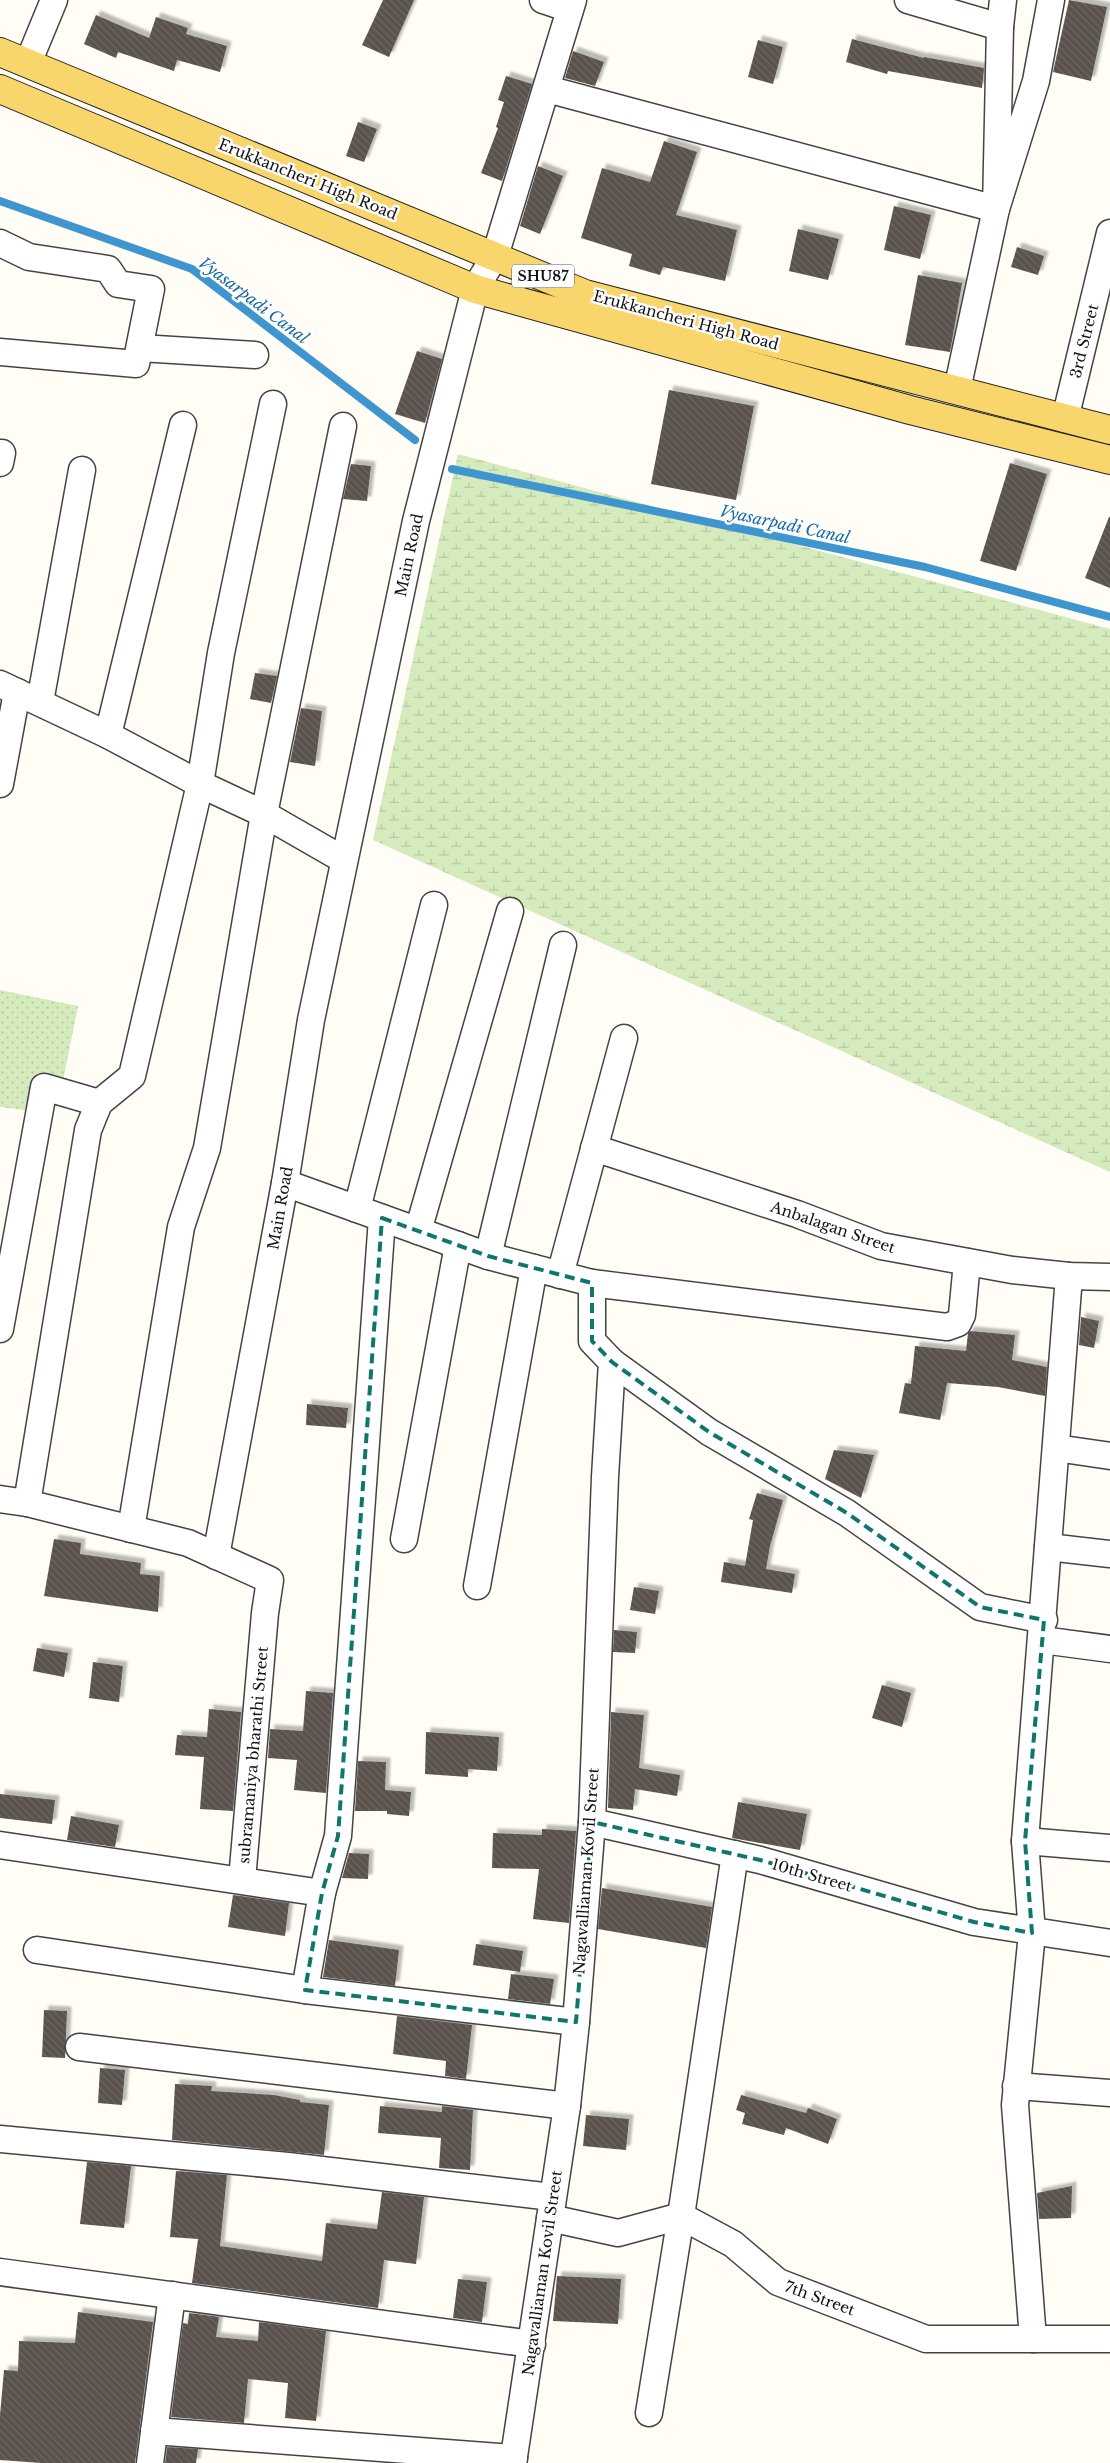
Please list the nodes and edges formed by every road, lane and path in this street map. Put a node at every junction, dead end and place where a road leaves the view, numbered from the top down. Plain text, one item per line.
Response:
1 (54, 0) edge
2 (543, 0) edge
3 (908, 0) edge
4 (1003, 0) edge
5 (1052, 0) edge
6 (571, 5) edge
7 (1000, 27) junction
8 (0, 52) edge
9 (28, 63) junction
10 (0, 88) edge
11 (547, 89) junction
12 (996, 209) junction
13 (1110, 234) edge
14 (0, 243) edge
15 (495, 256) junction
16 (476, 289) junction
17 (140, 348) junction
18 (0, 352) edge
19 (255, 355) dead end
20 (957, 390) junction
21 (273, 404) dead end
22 (1065, 418) junction
23 (184, 425) dead end
24 (343, 426) dead end
25 (1110, 430) edge
26 (1110, 460) edge
27 (82, 470) dead end
28 (19, 693) edge
29 (108, 735) junction
30 (0, 784) edge
31 (200, 784) junction
32 (264, 814) junction
33 (344, 860) junction
34 (434, 905) dead end
35 (510, 911) dead end
36 (563, 946) dead end
37 (624, 1038) dead end
38 (98, 1103) junction
39 (594, 1148) junction
40 (285, 1183) junction
41 (357, 1208) junction
42 (382, 1218) junction
43 (418, 1231) junction
44 (458, 1245) junction
45 (488, 1256) junction
46 (967, 1262) junction
47 (534, 1268) junction
48 (560, 1275) junction
49 (1069, 1276) junction
50 (1110, 1277) edge
51 (592, 1283) junction
52 (0, 1329) edge
53 (612, 1362) junction
54 (1056, 1448) junction
55 (1110, 1456) edge
56 (0, 1499) edge
57 (27, 1503) junction
58 (131, 1529) junction
59 (404, 1539) dead end
60 (1048, 1547) junction
61 (1110, 1554) edge
62 (216, 1556) junction
63 (477, 1586) dead end
64 (1043, 1630) junction
65 (1110, 1649) edge
66 (592, 1822) junction
67 (1025, 1841) junction
68 (0, 1844) edge
69 (1110, 1848) edge
70 (734, 1854) junction
71 (242, 1880) junction
72 (322, 1893) junction
73 (1032, 1933) junction
74 (1110, 1943) edge
75 (37, 1950) dead end
76 (305, 1990) junction
77 (576, 2022) junction
78 (79, 2047) dead end
79 (1016, 2086) junction
80 (1110, 2093) edge
81 (567, 2106) junction
82 (0, 2139) edge
83 (551, 2207) junction
84 (681, 2216) junction
85 (0, 2272) edge
86 (172, 2295) junction
87 (1033, 2340) junction
88 (1110, 2340) edge
89 (532, 2344) junction
90 (649, 2413) dead end
91 (154, 2431) junction
92 (514, 2461) edge
93 (150, 2463) edge

1 - 9 street
2 - 6 street
3 - 7 street
4 - 7 street
5 - 12 street
6 - 11 street, Main Road
7 - 12 street
8 - 9 main road, Erukkancheri High Road / SHU87
9 - 15 main road, Erukkancheri High Road / SHU87
10 - 16 main road, SHU87
11 - 12 street
11 - 15 street, Main Road
12 - 20 street
13 - 22 street, 3rd Street
14 - 17 street
15 - 16 street, Main Road
15 - 20 main road, Erukkancheri High Road / SHU87
16 - 26 main road, SHU87
16 - 33 street, Main Road
17 - 18 street
17 - 19 street
20 - 22 main road, Erukkancheri High Road / SHU87
21 - 31 street
22 - 25 main road, Erukkancheri High Road / SHU87
23 - 29 street
24 - 32 street
27 - 28 street
28 - 29 street
28 - 30 street
29 - 31 street
31 - 32 street
31 - 38 street
32 - 33 street
32 - 58 street
33 - 40 street, Main Road
34 - 41 street
35 - 43 street
36 - 45 street
37 - 39 street
38 - 52 street
38 - 57 street
39 - 46 street, Anbalagan Street
39 - 48 street
40 - 41 street
40 - 62 street, Main Road
41 - 42 street
42 - 43 street
42 - 72 street
43 - 44 street
44 - 45 street
44 - 59 street
45 - 47 street
46 - 49 street, Anbalagan Street
46 - 51 street
47 - 48 street
47 - 63 street
48 - 51 street
49 - 50 street, Anbalagan Street
49 - 54 street
51 - 53 street
53 - 64 street
53 - 66 street, Nagavalliaman Kovil Street
54 - 55 street
54 - 60 street
56 - 57 street, subramaniya bharathi Street
57 - 58 street, subramaniya bharathi Street
58 - 62 street, subramaniya bharathi Street
60 - 61 street
60 - 64 street
62 - 71 street, subramaniya bharathi Street
64 - 65 street
64 - 67 street
66 - 70 street, 10th Street
66 - 77 street, Nagavalliaman Kovil Street
67 - 69 street
67 - 73 street
68 - 71 street
70 - 73 street, 10th Street
70 - 84 street
71 - 72 street, subramaniya bharathi Street
72 - 76 street
73 - 74 street, 10th Street
73 - 79 street
75 - 76 street
76 - 77 street
77 - 81 street, Nagavalliaman Kovil Street
78 - 81 street
79 - 80 street
79 - 87 street
81 - 83 street, Nagavalliaman Kovil Street
82 - 83 street
83 - 84 street
83 - 89 street, Nagavalliaman Kovil Street
84 - 87 street, 7th Street
84 - 90 street
85 - 86 street
86 - 89 street
86 - 91 street
87 - 88 street, 7th Street
89 - 92 street, Nagavalliaman Kovil Street
91 - 92 street
91 - 93 street

